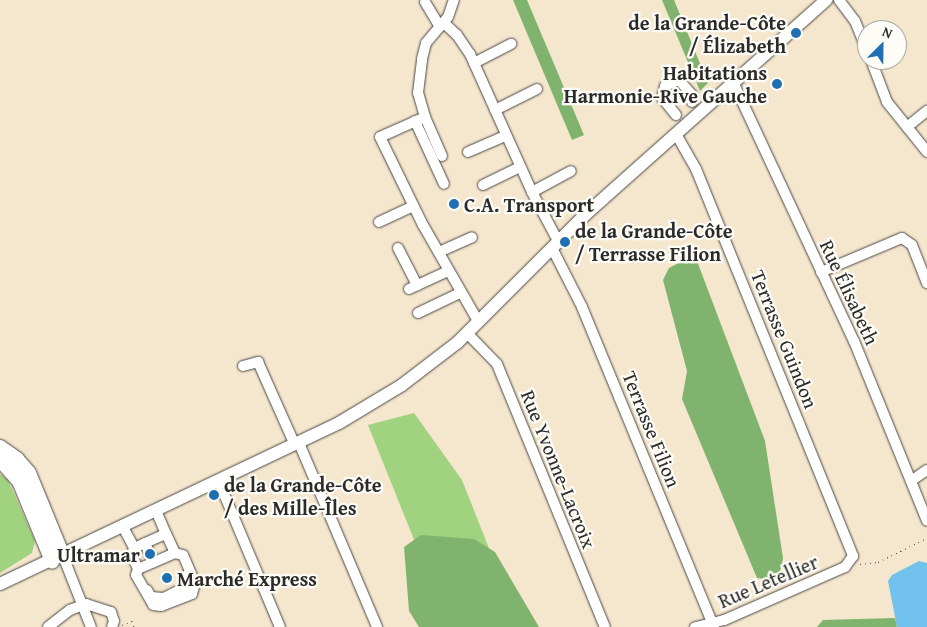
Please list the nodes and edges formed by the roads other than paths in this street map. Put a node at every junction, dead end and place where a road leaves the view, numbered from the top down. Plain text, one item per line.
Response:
1 (454, 0) edge
2 (826, 0) edge
3 (839, 0) edge
4 (424, 2) dead end
5 (442, 25) junction
6 (857, 26) edge
7 (511, 44) dead end
8 (474, 63) junction
9 (875, 70) edge
10 (733, 82) junction
11 (537, 89) dead end
12 (696, 106) junction
13 (495, 110) junction
14 (927, 110) edge
15 (425, 117) junction
16 (415, 121) junction
17 (679, 125) junction
18 (907, 127) junction
19 (505, 136) junction
20 (468, 152) dead end
21 (927, 152) edge
22 (442, 156) dead end
23 (520, 167) junction
24 (572, 171) dead end
25 (444, 184) dead end
26 (483, 185) dead end
27 (532, 192) junction
28 (414, 206) junction
29 (379, 222) dead end
30 (472, 237) dead end
31 (555, 244) junction
32 (398, 248) dead end
33 (439, 252) junction
34 (448, 271) junction
35 (820, 272) junction
36 (927, 282) edge
37 (460, 293) junction
38 (418, 313) dead end
39 (478, 321) junction
40 (467, 333) junction
41 (243, 366) dead end
42 (297, 444) junction
43 (0, 447) edge
44 (0, 460) edge
45 (927, 470) edge
46 (911, 481) junction
47 (219, 482) junction
48 (156, 511) junction
49 (927, 521) edge
50 (124, 527) junction
51 (166, 534) junction
52 (145, 543) junction
53 (134, 548) junction
54 (175, 553) junction
55 (60, 561) junction
56 (153, 562) junction
57 (854, 562) joint
58 (138, 569) junction
59 (0, 584) edge
60 (82, 605) junction
61 (713, 624) edge
62 (117, 626) edge
63 (48, 627) edge
64 (91, 627) edge
65 (280, 627) edge
66 (377, 627) edge
67 (605, 627) edge
68 (695, 627) edge

1 - 5 street
2 - 10 main road
3 - 6 street
4 - 5 street, Terrasse Filion
5 - 8 street, Terrasse Filion
5 - 15 street
7 - 8 street
8 - 13 street, Terrasse Filion
9 - 18 street
10 - 12 main road
10 - 35 street, Rue Élisabeth
11 - 13 street
12 - 17 main road
12 - 17 street, Terrasse Guindon
13 - 19 street, Terrasse Filion
14 - 18 street
15 - 16 street
15 - 22 street
16 - 25 street
16 - 28 street
17 - 31 main road
17 - 57 street, Terrasse Guindon
18 - 21 street
19 - 20 street
19 - 23 street, Terrasse Filion
23 - 26 street
23 - 27 street, Terrasse Filion
24 - 27 street
27 - 31 street, Terrasse Filion
28 - 29 street
28 - 33 street
30 - 33 street
31 - 39 main road
31 - 61 street, Terrasse Filion
32 - 34 street
33 - 34 street
34 - 37 street
35 - 36 street
35 - 46 street, Rue Élisabeth
37 - 38 street
37 - 39 street
39 - 40 main road
40 - 42 main road
40 - 67 street, Rue Yvonne-Lacroix
41 - 42 street
42 - 47 main road
42 - 66 street
43 - 55 highway
44 - 55 highway
45 - 46 street
46 - 49 street, Rue Élisabeth
47 - 48 main road
47 - 65 street
48 - 50 main road
48 - 51 street
50 - 53 street
50 - 55 main road
51 - 52 street
51 - 54 street
52 - 53 street
52 - 56 street
53 - 58 street
54 - 56 street
54 - 58 street
55 - 59 main road
55 - 60 street
56 - 58 street
57 - 61 street, Rue Letellier
60 - 62 street
60 - 63 street
60 - 64 street
61 - 68 street, Rue Letellier

